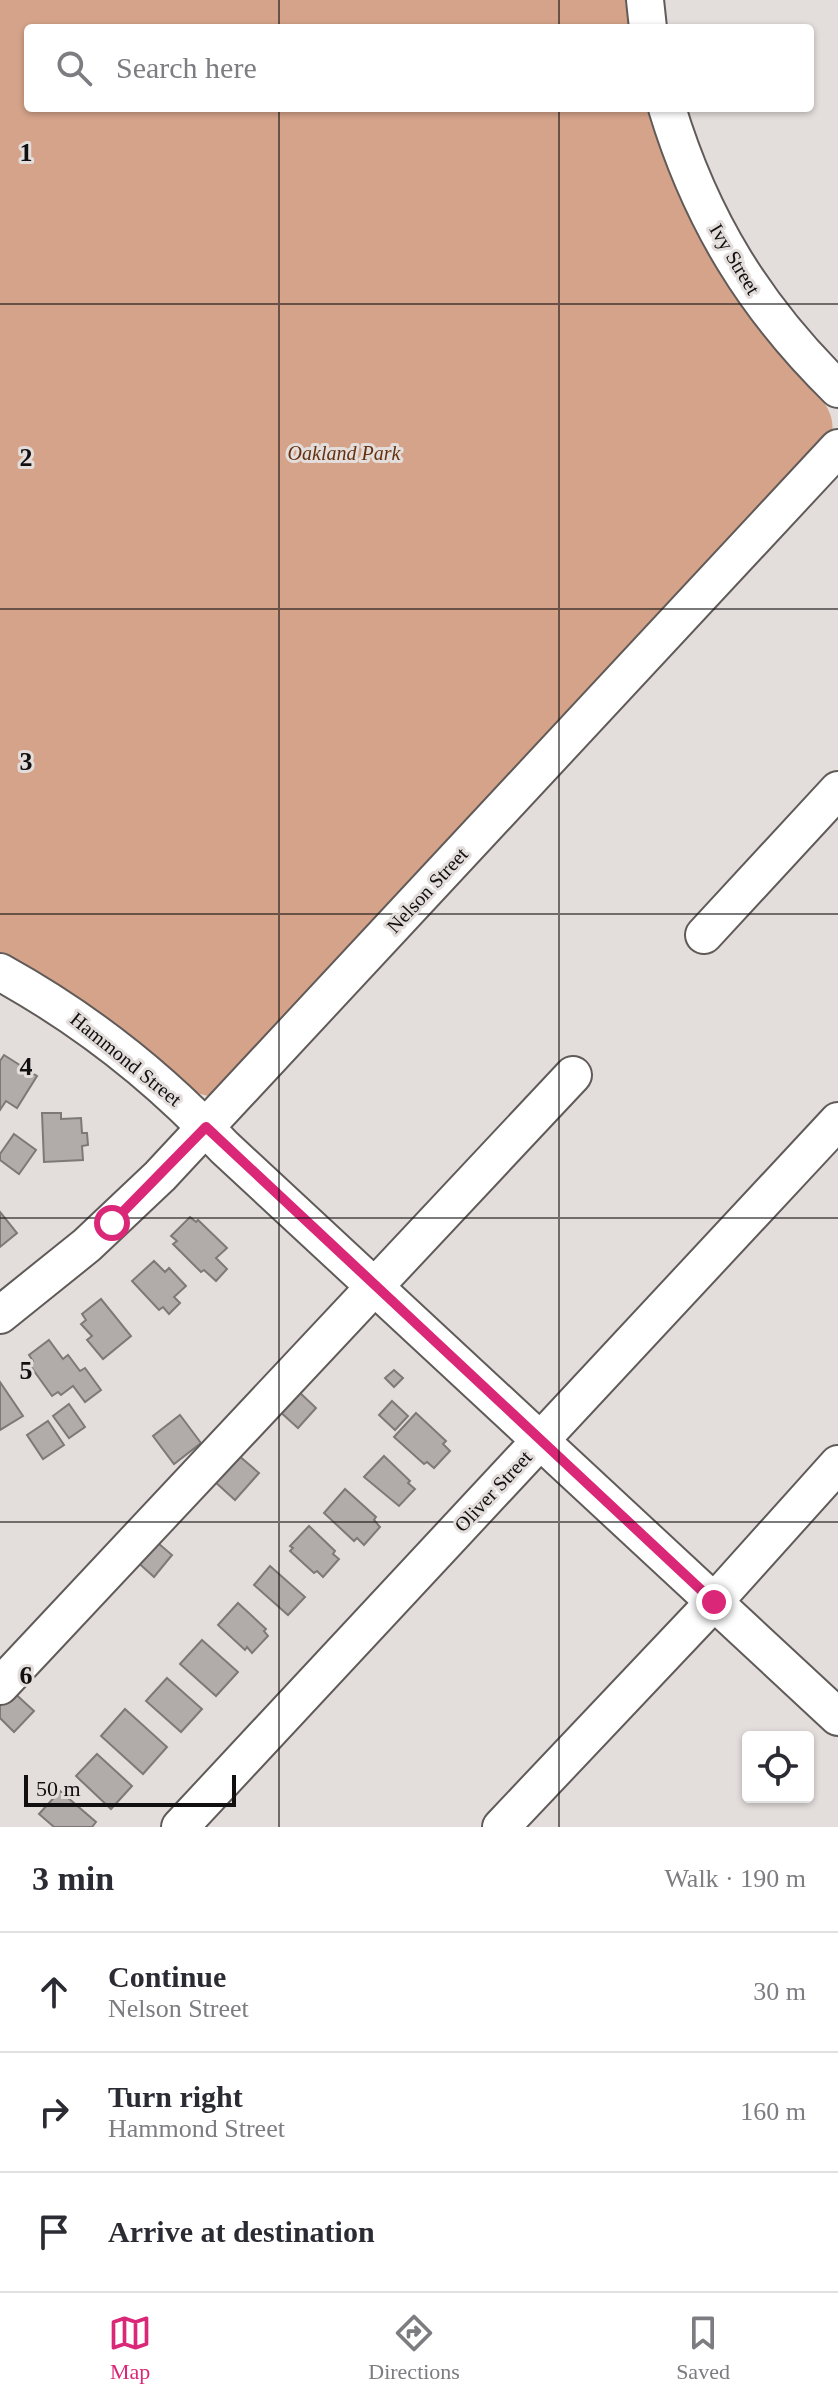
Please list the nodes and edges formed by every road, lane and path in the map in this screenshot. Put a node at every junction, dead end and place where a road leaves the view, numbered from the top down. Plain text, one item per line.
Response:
1 (645, 0) edge
2 (648, 24) edge
3 (668, 112) edge
4 (838, 389) edge
5 (838, 448) edge
6 (838, 790) edge
7 (704, 935) dead end
8 (0, 972) edge
9 (573, 1075) dead end
10 (838, 1121) edge
11 (206, 1127) junction
12 (375, 1287) junction
13 (0, 1315) edge
14 (540, 1440) junction
15 (838, 1464) edge
16 (714, 1602) junction
17 (0, 1686) edge
18 (838, 1717) edge
19 (180, 1827) edge
20 (501, 1827) edge

1 - 2 street
3 - 4 street, Ivy Street
5 - 11 street, Nelson Street
6 - 7 street
8 - 11 street, Hammond Street
9 - 12 street
10 - 14 street, Oliver Street
11 - 12 street, Hammond Street
11 - 13 street, Nelson Street
12 - 14 street, Hammond Street
12 - 17 street
14 - 16 street, Hammond Street
14 - 19 street, Oliver Street
15 - 16 street
16 - 18 street, Hammond Street
16 - 20 street

